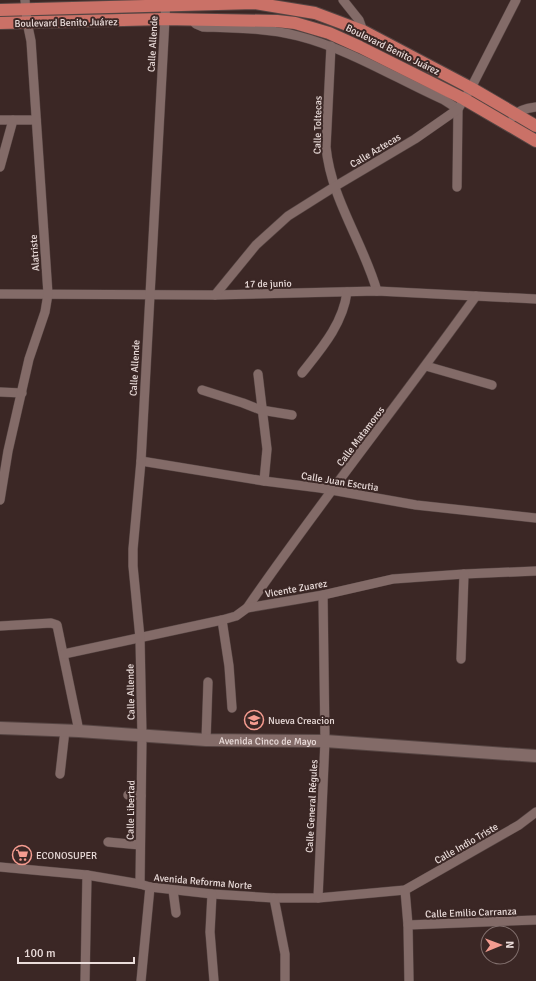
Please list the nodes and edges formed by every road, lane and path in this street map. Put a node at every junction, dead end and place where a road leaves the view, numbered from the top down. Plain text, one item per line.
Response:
1 (343, 0) edge
2 (516, 0) edge
3 (166, 2) edge
4 (25, 4) edge
5 (71, 4) edge
6 (0, 10) edge
7 (164, 19) junction
8 (192, 20) junction
9 (27, 22) junction
10 (0, 23) edge
11 (363, 31) junction
12 (331, 46) junction
13 (471, 88) junction
14 (461, 104) junction
15 (536, 107) edge
16 (515, 114) junction
17 (0, 120) edge
18 (13, 120) junction
19 (36, 120) junction
20 (507, 125) junction
21 (536, 126) edge
22 (536, 141) edge
23 (0, 167) edge
24 (334, 187) junction
25 (457, 188) dead end
26 (377, 291) junction
27 (347, 292) junction
28 (0, 294) edge
29 (48, 294) junction
30 (149, 295) junction
31 (215, 295) junction
32 (476, 296) junction
33 (536, 299) edge
34 (426, 366) junction
35 (302, 373) dead end
36 (258, 374) dead end
37 (492, 385) dead end
38 (202, 390) dead end
39 (0, 392) edge
40 (22, 392) junction
41 (261, 410) junction
42 (292, 415) dead end
43 (140, 461) junction
44 (264, 481) junction
45 (332, 490) junction
46 (0, 500) edge
47 (536, 518) edge
48 (536, 570) edge
49 (464, 574) junction
50 (323, 595) junction
51 (247, 608) junction
52 (222, 620) junction
53 (0, 626) edge
54 (140, 638) junction
55 (64, 654) junction
56 (461, 658) dead end
57 (208, 682) dead end
58 (232, 708) dead end
59 (0, 728) edge
60 (65, 730) junction
61 (79, 731) junction
62 (142, 736) junction
63 (206, 740) junction
64 (325, 741) junction
65 (536, 756) edge
66 (60, 774) dead end
67 (128, 795) dead end
68 (141, 796) junction
69 (536, 812) edge
70 (108, 842) dead end
71 (140, 845) junction
72 (0, 867) edge
73 (87, 875) junction
74 (140, 884) junction
75 (150, 887) junction
76 (173, 890) junction
77 (405, 890) junction
78 (212, 894) junction
79 (274, 898) junction
80 (318, 898) junction
81 (176, 913) dead end
82 (536, 920) edge
83 (408, 925) junction
84 (85, 981) edge
85 (142, 981) edge
86 (214, 981) edge
87 (285, 981) edge
88 (409, 981) edge

1 - 11 street
2 - 13 street, Calle Aztecas
3 - 5 main road, Boulevard Benito Juárez
3 - 7 street, Calle Allende
3 - 11 main road, Boulevard Benito Juárez
4 - 5 main road, Boulevard Benito Juárez
4 - 6 main road, Boulevard Benito Juárez
4 - 9 street, Alatriste
7 - 8 main road, Boulevard Benito Juárez
7 - 9 main road, Boulevard Benito Juárez
7 - 30 street, Calle Allende
8 - 12 street
8 - 14 main road, Boulevard Benito Juárez
9 - 10 main road, Boulevard Benito Juárez
9 - 19 street, Alatriste
11 - 13 main road, Boulevard Benito Juárez
12 - 14 street
12 - 24 street, Calle Toltecas
13 - 14 street, Calle Aztecas
13 - 16 main road, Boulevard Benito Juárez
14 - 20 main road, Boulevard Benito Juárez
14 - 24 street, Calle Aztecas
14 - 25 street
15 - 16 street
16 - 20 street
16 - 21 main road, Boulevard Benito Juárez
17 - 18 street
18 - 19 street
18 - 23 street
19 - 29 street, Alatriste
20 - 22 main road, Boulevard Benito Juárez
24 - 26 street, Calle Toltecas
24 - 31 street, Calle Aztecas
26 - 27 street, 17 de junio
26 - 32 street, 17 de junio
27 - 31 street, 17 de junio
27 - 35 street
28 - 29 street, 17 de junio
29 - 30 street, 17 de junio
29 - 40 street, Alatriste
30 - 31 street, 17 de junio
30 - 43 street, Calle Allende
32 - 33 street, 17 de junio
32 - 34 street, Calle Matamoros
34 - 37 street
34 - 45 street, Calle Matamoros
36 - 41 street
38 - 41 street
39 - 40 street
40 - 46 street, Alatriste
41 - 42 street
41 - 44 street
43 - 44 street, Calle Juan Escutia
43 - 54 street, Calle Allende
44 - 45 street, Calle Juan Escutia
45 - 47 street, Calle Juan Escutia
45 - 51 street, Calle Matamoros
48 - 49 street, Vicente Zuarez
49 - 50 street, Vicente Zuarez
49 - 56 street
50 - 51 street, Vicente Zuarez
50 - 64 street, Calle General Régules
51 - 52 street, Vicente Zuarez
52 - 54 street, Vicente Zuarez
52 - 58 street
53 - 55 street
54 - 55 street, Vicente Zuarez
54 - 62 street, Calle Allende
55 - 61 street
57 - 63 street
59 - 60 street, Avenida Cinco de Mayo
60 - 61 street, Avenida Cinco de Mayo
60 - 66 street
61 - 62 street, Avenida Cinco de Mayo
62 - 63 street, Avenida Cinco de Mayo
62 - 68 street, Calle Libertad
63 - 64 street, Avenida Cinco de Mayo
64 - 65 street, Avenida Cinco de Mayo
64 - 80 street, Calle General Régules
67 - 68 street
68 - 71 street, Calle Libertad
69 - 77 street, Calle Indio Triste
70 - 71 street
71 - 74 street, Calle Libertad
72 - 73 street, Avenida Reforma Norte
73 - 74 street, Avenida Reforma Norte
73 - 84 street
74 - 75 street, Avenida Reforma Norte
75 - 76 street, Avenida Reforma Norte
75 - 85 street
76 - 78 street, Avenida Reforma Norte
76 - 81 street
77 - 80 street, Avenida Reforma Norte
77 - 83 street
78 - 79 street, Avenida Reforma Norte
78 - 86 street
79 - 80 street, Avenida Reforma Norte
79 - 87 street
82 - 83 street, Calle Emilio Carranza
83 - 88 street

